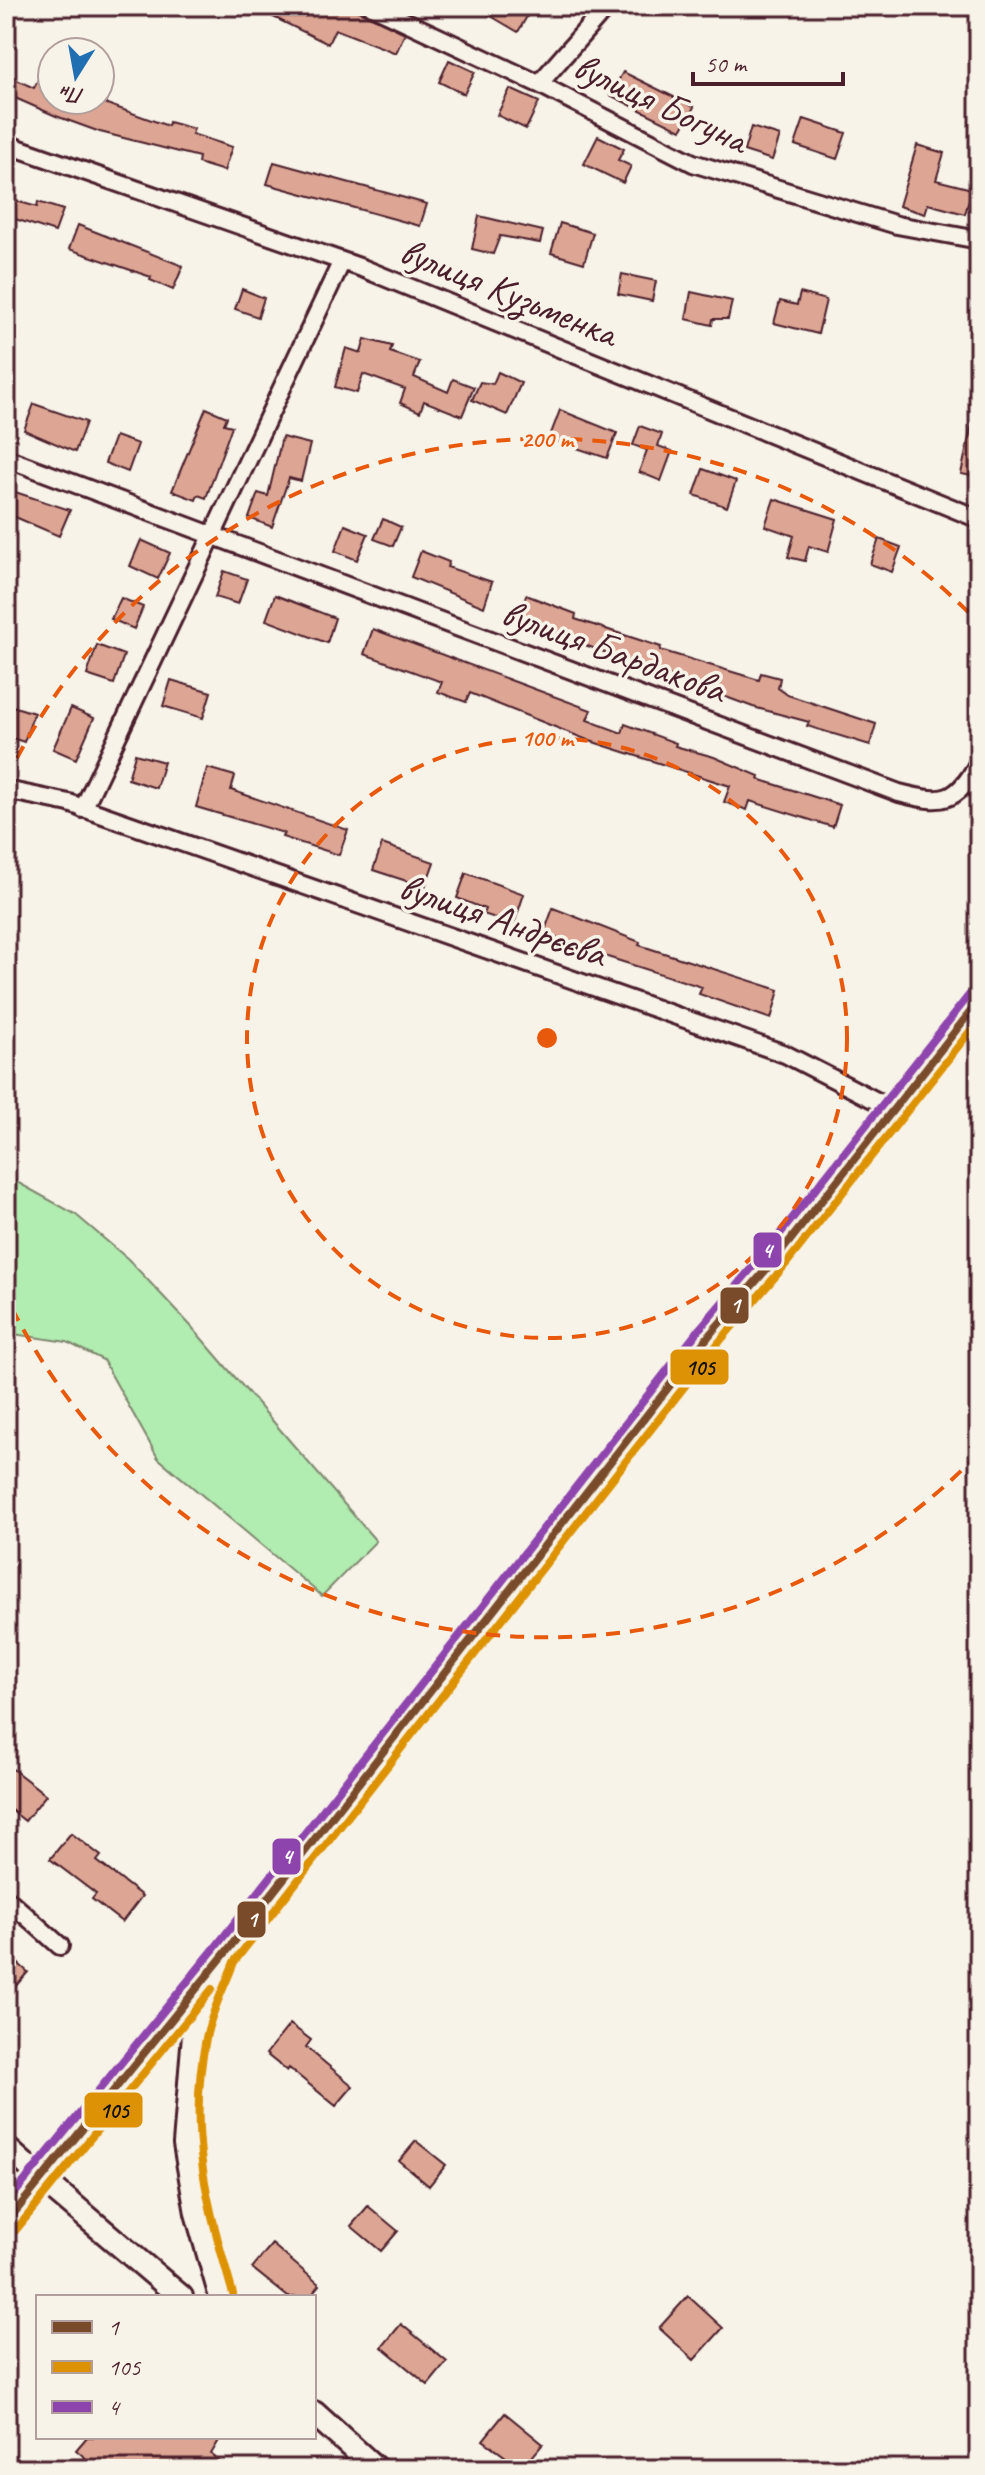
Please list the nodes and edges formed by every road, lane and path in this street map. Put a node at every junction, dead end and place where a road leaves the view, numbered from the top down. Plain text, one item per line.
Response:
1 (372, 6) edge
2 (607, 6) edge
3 (539, 84) junction
4 (6, 144) edge
5 (979, 240) edge
6 (342, 261) junction
7 (6, 458) edge
8 (979, 519) edge
9 (212, 536) junction
10 (979, 762) edge
11 (6, 790) edge
12 (83, 809) junction
13 (979, 1001) edge
14 (894, 1110) junction
15 (6, 1898) edge
16 (60, 1946) dead end
17 (223, 1956) junction
18 (6, 2147) edge
19 (42, 2179) junction
20 (6, 2223) edge
21 (179, 2295) edge
22 (220, 2295) edge
23 (316, 2415) edge
24 (376, 2469) edge

1 - 3 street, вулиця Богуна
2 - 3 street
3 - 5 street, вулиця Богуна
4 - 6 street, вулиця Кузьменка
6 - 8 street, вулиця Кузьменка
6 - 9 street
7 - 9 street, вулиця Бардакова
9 - 10 street, вулиця Бардакова
9 - 12 street
11 - 12 street, вулиця Андрєєва
12 - 14 street, вулиця Андрєєва
13 - 14 main road
14 - 17 main road
15 - 16 street
17 - 19 main road
17 - 22 main road
18 - 19 street
19 - 20 main road
19 - 21 main road
23 - 24 main road

